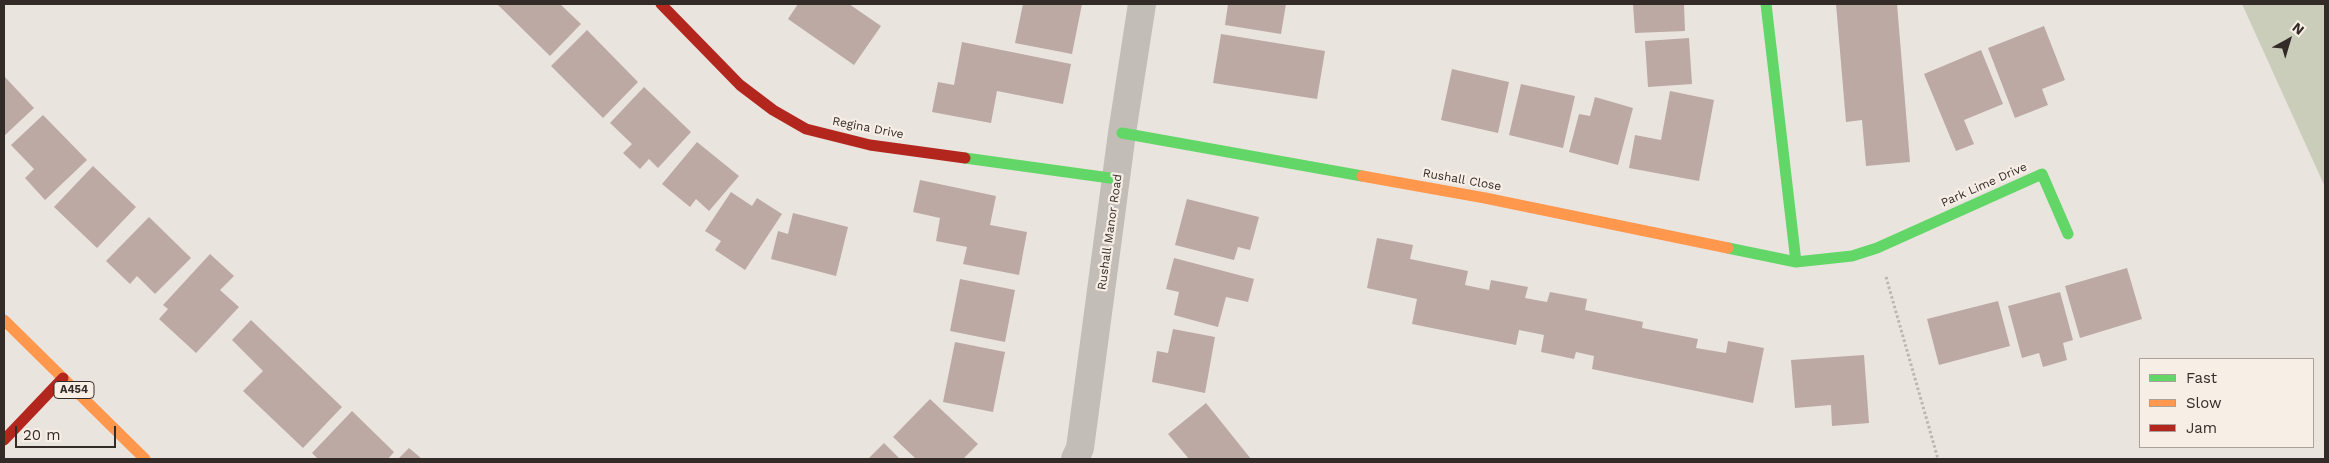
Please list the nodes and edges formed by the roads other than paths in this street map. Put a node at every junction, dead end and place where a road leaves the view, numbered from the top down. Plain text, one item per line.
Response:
1 (661, 4) edge
2 (1142, 4) edge
3 (1766, 4) edge
4 (1122, 133) junction
5 (1117, 179) junction
6 (2068, 234) dead end
7 (1877, 248) joint
8 (1796, 262) junction
9 (4, 320) edge
10 (63, 378) junction
11 (4, 440) edge
12 (145, 459) edge
13 (1075, 459) edge

1 - 5 street, Regina Drive
2 - 4 street, Rushall Manor Road
3 - 8 street
4 - 5 street, Rushall Manor Road
4 - 8 street, Rushall Close
5 - 13 street, Rushall Manor Road
6 - 7 street, Park Lime Drive
7 - 8 street, Rushall Close
9 - 10 street, A454
10 - 11 street
10 - 12 street, A454

